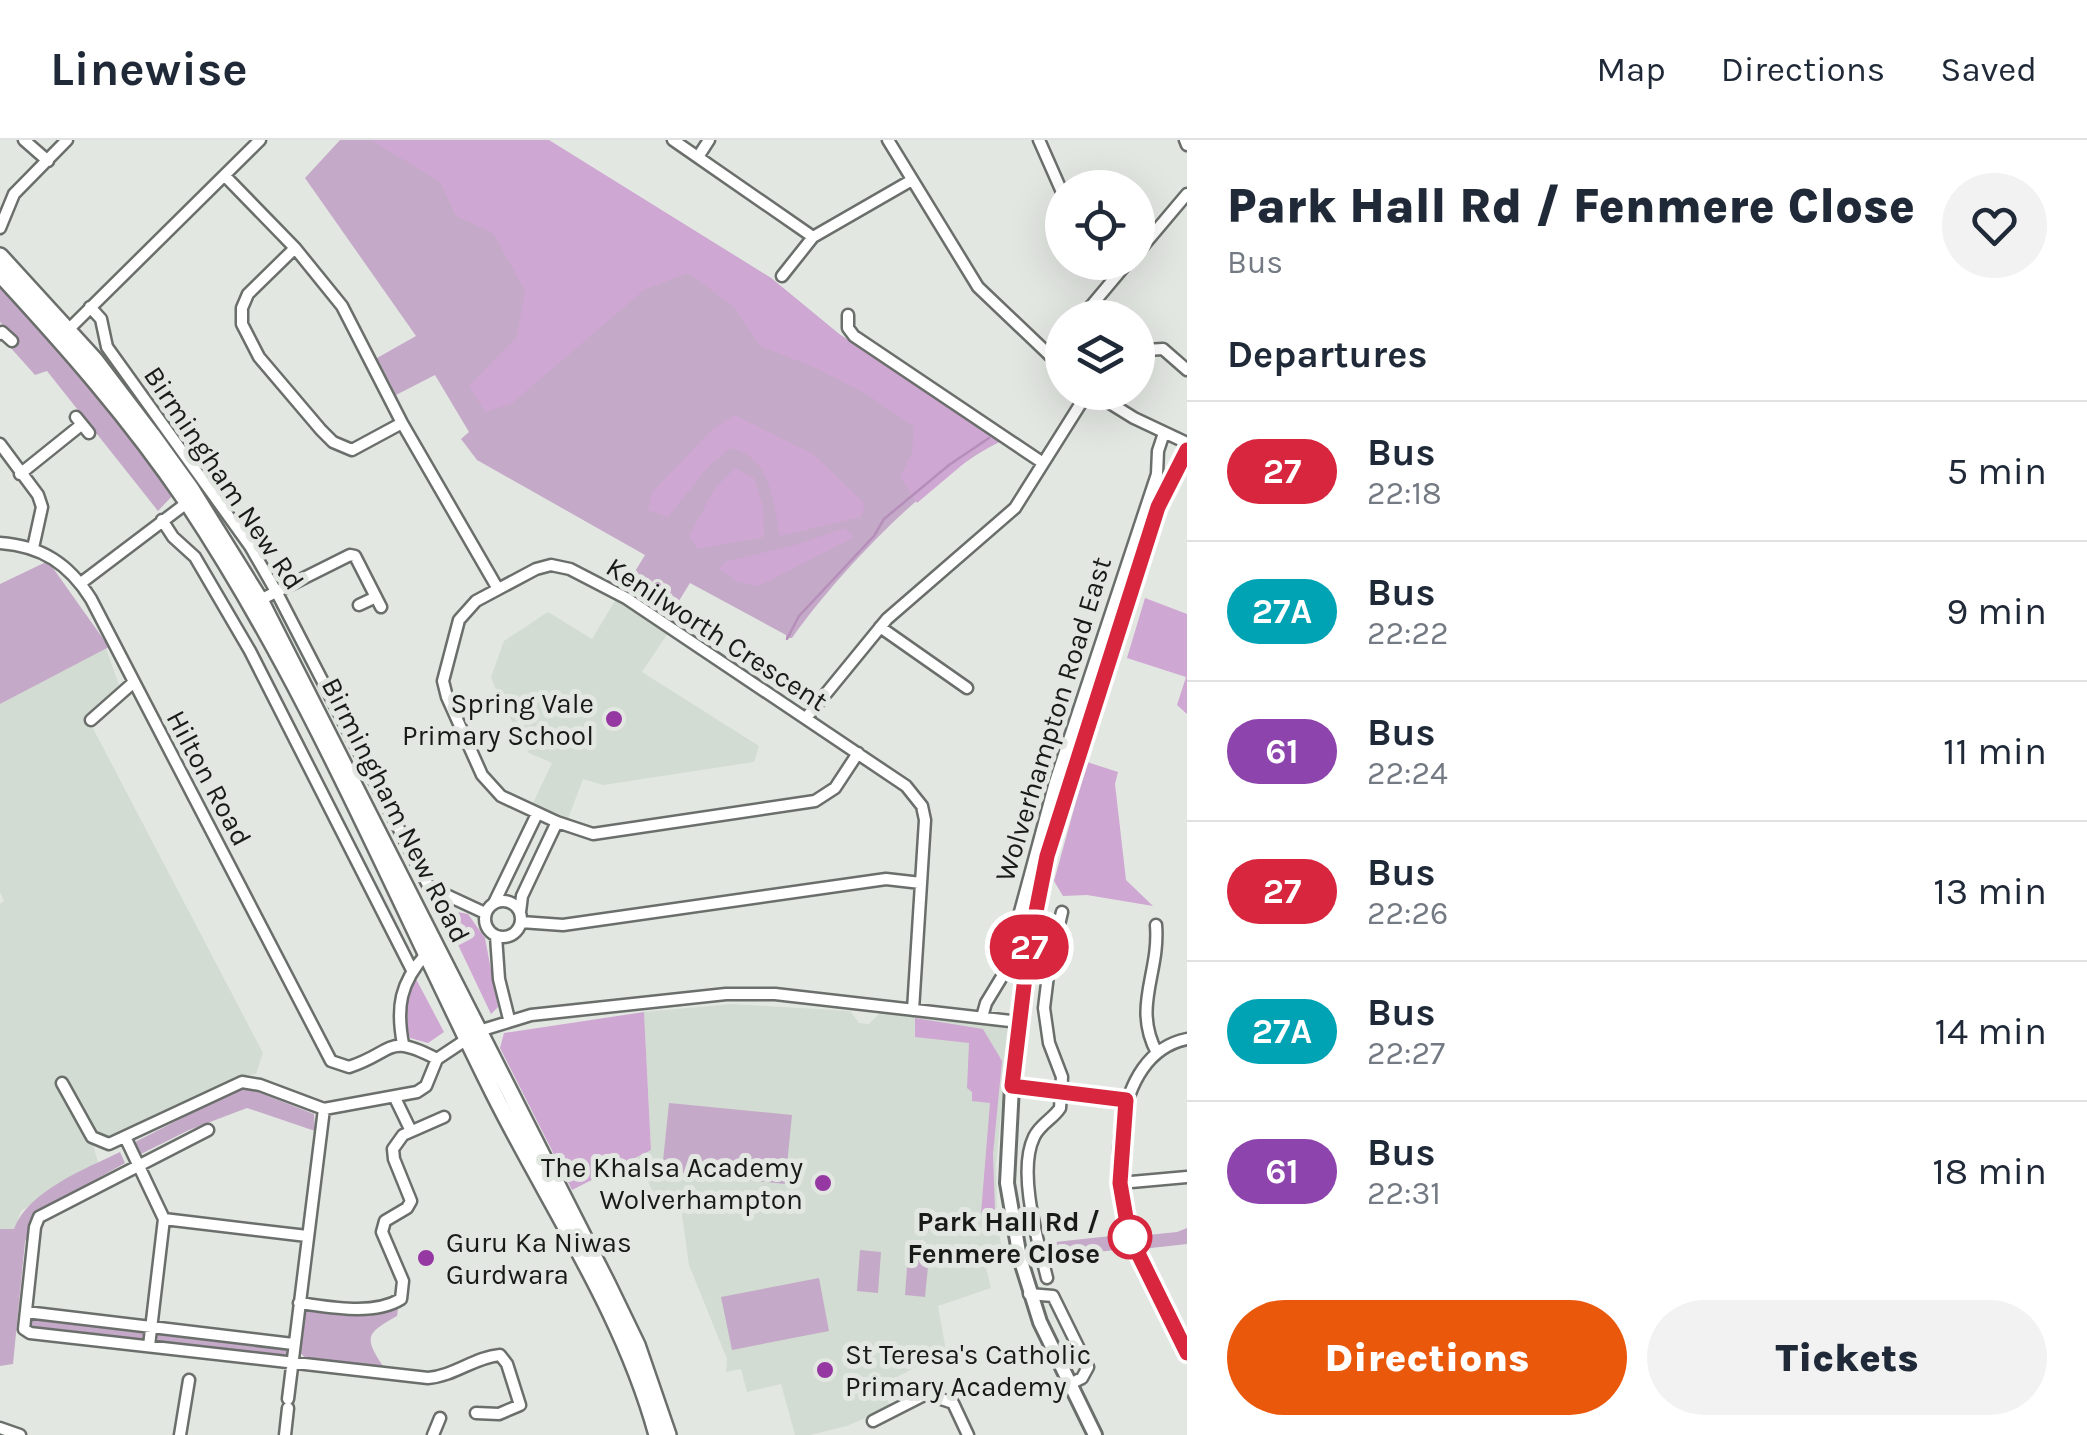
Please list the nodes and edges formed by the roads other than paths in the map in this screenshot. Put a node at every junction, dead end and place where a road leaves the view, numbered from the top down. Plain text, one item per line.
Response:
1 (24, 140) edge
2 (67, 140) edge
3 (260, 140) edge
4 (672, 140) edge
5 (709, 140) edge
6 (888, 140) edge
7 (1039, 140) edge
8 (698, 158) junction
9 (48, 161) junction
10 (1052, 170) edge
11 (226, 177) junction
12 (912, 180) junction
13 (1187, 194) edge
14 (2, 213) edge
15 (0, 228) edge
16 (1155, 232) edge
17 (813, 237) junction
18 (295, 248) junction
19 (0, 256) edge
20 (0, 274) edge
21 (782, 276) dead end
22 (1113, 280) edge
23 (1096, 300) edge
24 (90, 308) junction
25 (848, 314) dead end
26 (64, 333) junction
27 (0, 334) edge
28 (12, 341) dead end
29 (1155, 350) edge
30 (1045, 351) edge
31 (1187, 370) edge
32 (1078, 410) edge
33 (1129, 410) edge
34 (402, 424) junction
35 (82, 425) dead end
36 (1164, 433) junction
37 (0, 444) edge
38 (1187, 446) edge
39 (1043, 463) junction
40 (20, 474) junction
41 (191, 499) junction
42 (162, 520) junction
43 (0, 543) edge
44 (33, 548) junction
45 (81, 582) junction
46 (498, 589) junction
47 (278, 592) junction
48 (260, 600) junction
49 (359, 605) dead end
50 (880, 627) junction
51 (134, 682) junction
52 (967, 688) dead end
53 (806, 718) junction
54 (91, 720) dead end
55 (858, 754) junction
56 (537, 814) junction
57 (557, 822) junction
58 (921, 883) junction
59 (489, 908) junction
60 (1062, 912) dead end
61 (520, 917) junction
62 (1156, 925) dead end
63 (496, 936) junction
64 (426, 954) junction
65 (412, 970) junction
66 (913, 1010) junction
67 (982, 1017) junction
68 (510, 1019) junction
69 (1020, 1022) junction
70 (473, 1035) junction
71 (1187, 1040) edge
72 (403, 1044) junction
73 (1157, 1052) junction
74 (437, 1059) junction
75 (62, 1083) dead end
76 (1012, 1086) junction
77 (1062, 1092) junction
78 (395, 1098) junction
79 (1126, 1100) junction
80 (324, 1109) junction
81 (444, 1117) dead end
82 (208, 1130) dead end
83 (411, 1131) junction
84 (125, 1138) junction
85 (138, 1165) junction
86 (1187, 1177) edge
87 (1120, 1183) junction
88 (164, 1219) junction
89 (307, 1236) junction
90 (1047, 1278) dead end
91 (1030, 1294) junction
92 (299, 1303) junction
93 (26, 1312) junction
94 (151, 1327) junction
95 (293, 1344) junction
96 (149, 1346) junction
97 (1187, 1354) edge
98 (292, 1362) junction
99 (388, 1374) junction
100 (189, 1380) dead end
101 (1070, 1384) junction
102 (387, 1388) dead end
103 (476, 1413) dead end
104 (440, 1418) dead end
105 (873, 1421) dead end
106 (0, 1428) edge
107 (20, 1435) edge
108 (180, 1435) edge
109 (285, 1435) edge
110 (433, 1435) edge
111 (657, 1435) edge
112 (668, 1435) edge
113 (968, 1435) edge
114 (1096, 1435) edge

1 - 9 street
2 - 9 street
3 - 11 street
4 - 8 street
5 - 8 street
6 - 12 street
7 - 10 street
8 - 17 street
9 - 14 street
11 - 18 street
11 - 24 street
12 - 17 street
12 - 30 street
13 - 16 street
14 - 15 street
17 - 21 street
18 - 34 street
18 - 34 street
19 - 26 highway, Birmingham New Road
20 - 26 highway, Birmingham New Road
22 - 23 street
24 - 26 street
24 - 47 street, Birmingham New Rd
25 - 39 street
26 - 41 highway, Birmingham New Road
27 - 28 street
29 - 31 street
32 - 39 street
33 - 36 street
34 - 46 street
35 - 40 street
36 - 38 street
36 - 67 street, Wolverhampton Road East
37 - 40 street
38 - 69 main road, Wolverhampton Road East
39 - 50 street
40 - 44 street
41 - 42 street
41 - 48 highway, Birmingham New Road
41 - 64 highway, Birmingham New Road
42 - 45 street
42 - 65 street
43 - 44 street, Hilton Road
44 - 45 street, Hilton Road
45 - 51 street, Hilton Road
46 - 53 street, Kenilworth Crescent
46 - 56 street, Kenilworth Crescent
47 - 48 street
47 - 49 street
47 - 59 street, Birmingham New Rd
48 - 70 highway, Birmingham New Road
50 - 52 street
50 - 53 street
51 - 54 street
51 - 72 street, Hilton Road
53 - 55 street, Kenilworth Crescent
55 - 57 street, Kenilworth Crescent
55 - 58 street, Kenilworth Crescent
56 - 57 street, Kenilworth Crescent
56 - 59 street
57 - 61 street
58 - 61 street
58 - 66 street
59 - 61 street
59 - 63 street
60 - 77 street
61 - 63 street
62 - 73 street
63 - 68 street
64 - 65 street
64 - 70 highway, Birmingham New Road
65 - 72 street
66 - 67 street
66 - 68 street
67 - 69 street
68 - 70 street
69 - 76 main road, Wolverhampton Road East
70 - 74 street
70 - 111 highway, Birmingham New Road
70 - 112 highway, Birmingham New Road
71 - 73 street
72 - 74 street
73 - 79 street
74 - 78 street
75 - 84 street
76 - 77 street
76 - 91 main road, Wolverhampton Road East
77 - 79 street
77 - 90 street
78 - 80 street
78 - 83 street
79 - 87 street
80 - 84 street
80 - 89 street
81 - 83 street
82 - 85 street
83 - 92 street
84 - 85 street
85 - 88 street
85 - 93 street
86 - 87 street
87 - 97 street
88 - 89 street
88 - 94 street
89 - 92 street
91 - 101 main road, Wolverhampton Road East
91 - 101 street
92 - 95 street
93 - 94 street
93 - 96 street
94 - 95 street
94 - 96 street
95 - 98 street
96 - 98 street
98 - 99 street
98 - 109 street
99 - 102 street
99 - 103 street
100 - 108 street
101 - 114 main road, Wolverhampton Road East
104 - 110 street
105 - 113 street
106 - 107 street

